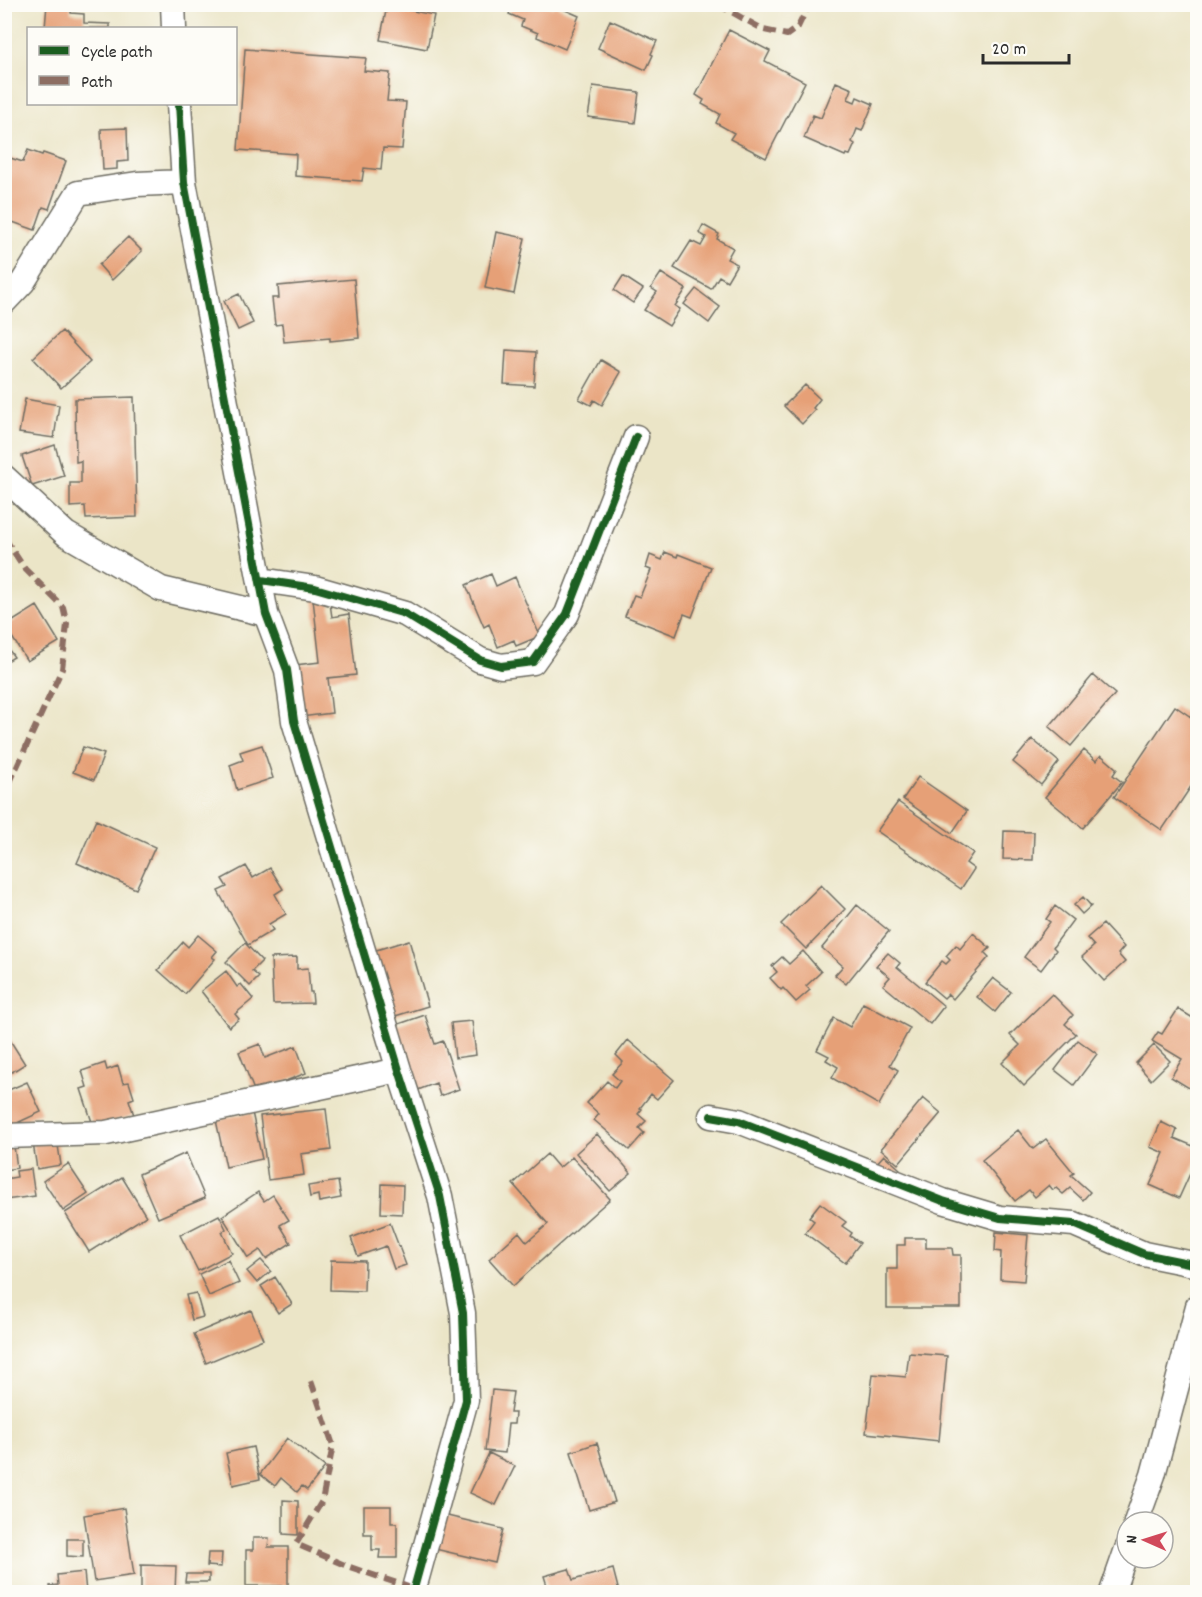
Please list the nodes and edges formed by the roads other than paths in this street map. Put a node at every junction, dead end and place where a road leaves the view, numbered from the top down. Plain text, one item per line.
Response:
1 (173, 4) edge
2 (174, 27) edge
3 (179, 105) edge
4 (184, 182) junction
5 (4, 302) edge
6 (636, 437) dead end
7 (4, 477) edge
8 (261, 580) junction
9 (266, 614) junction
10 (399, 1070) junction
11 (711, 1116) dead end
12 (4, 1136) edge
13 (1197, 1265) edge
14 (1197, 1306) edge
15 (1140, 1510) edge
16 (1120, 1570) edge
17 (413, 1593) edge
18 (1112, 1593) edge

1 - 2 street
3 - 4 street
4 - 5 street
4 - 8 street
6 - 8 street
7 - 9 street
8 - 9 street
9 - 10 street
10 - 12 street
10 - 17 street
11 - 13 street
14 - 15 street
16 - 18 street

